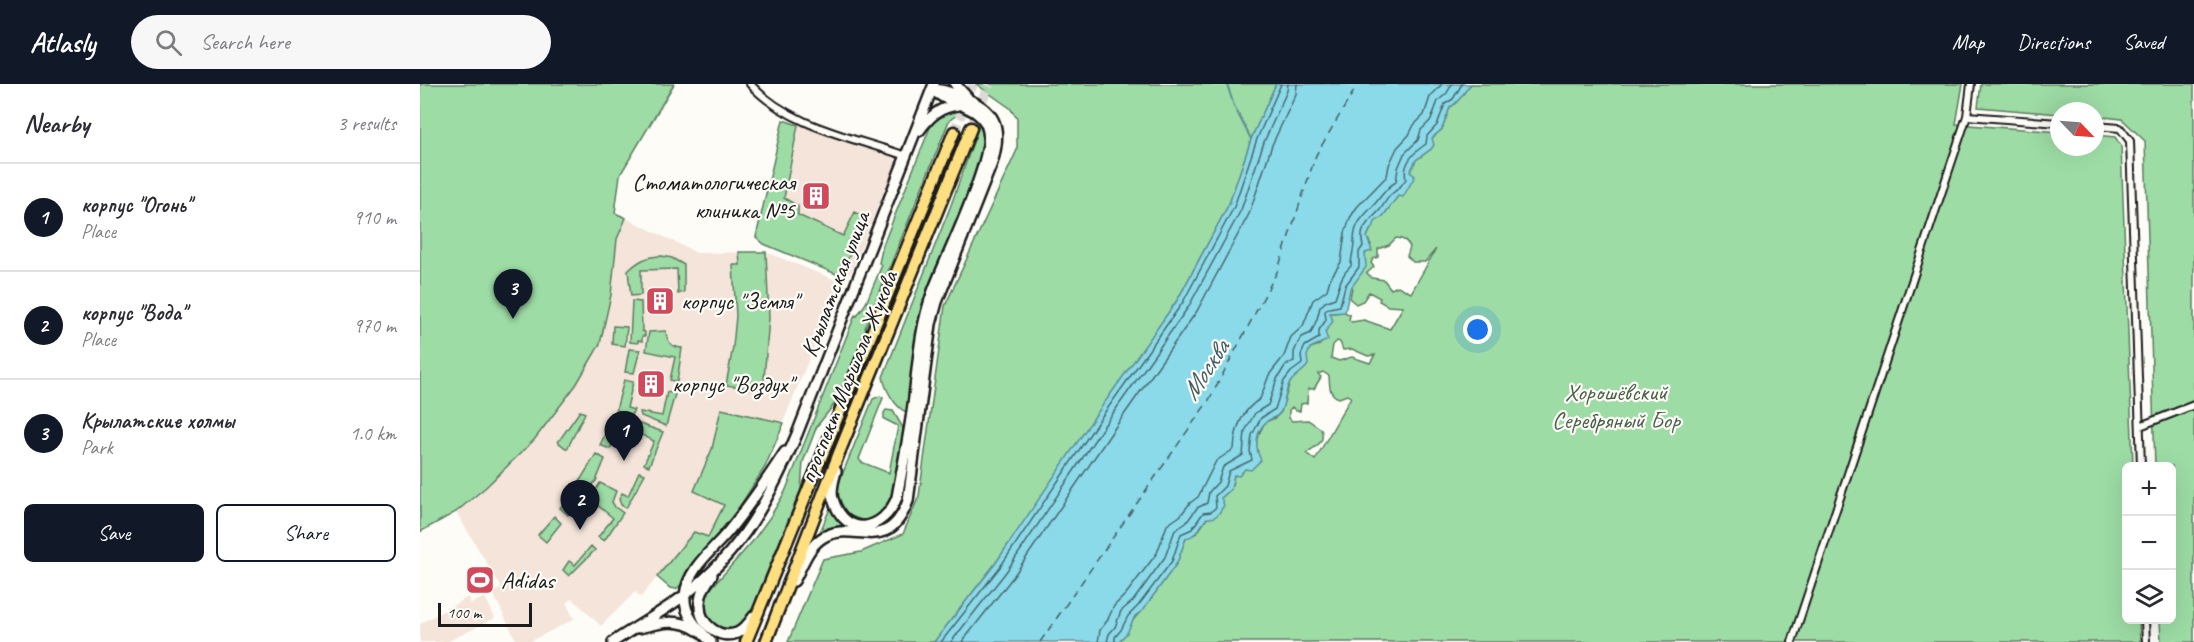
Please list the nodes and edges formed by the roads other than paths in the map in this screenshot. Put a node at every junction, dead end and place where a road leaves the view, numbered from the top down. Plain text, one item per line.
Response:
1 (750, 84) edge
2 (955, 84) edge
3 (1971, 84) edge
4 (933, 87) edge
5 (969, 104) junction
6 (1967, 116) junction
7 (2050, 122) edge
8 (2104, 127) edge
9 (970, 128) tunnel mouth
10 (954, 132) tunnel mouth
11 (911, 143) junction
12 (906, 156) junction
13 (2194, 405) edge
14 (2140, 426) junction
15 (796, 434) junction
16 (839, 453) junction
17 (2141, 462) edge
18 (719, 565) junction
19 (685, 595) junction
20 (760, 607) junction
21 (778, 610) junction
22 (2145, 624) edge
23 (630, 630) junction
24 (701, 632) junction
25 (613, 642) edge
26 (711, 642) edge
27 (746, 642) edge
28 (766, 642) edge
29 (1792, 642) edge
30 (2146, 642) edge

1 - 12 street
2 - 5 main road
3 - 6 street
4 - 5 main road
4 - 11 main road, Крылатская улица
5 - 11 main road
5 - 16 main road
5 - 21 main road
6 - 7 street
6 - 29 street
8 - 14 street
9 - 16 main road, проспект Маршала Жукова
10 - 20 main road, проспект Маршала Жукова
11 - 12 main road, Крылатская улица
12 - 15 main road, Крылатская улица
13 - 14 street
14 - 17 street
15 - 18 main road, Крылатская улица
15 - 19 main road
16 - 21 main road, проспект Маршала Жукова
18 - 19 main road, Крылатская улица
18 - 20 main road
19 - 23 main road, Крылатская улица
19 - 24 main road
20 - 27 main road, проспект Маршала Жукова
21 - 28 main road, проспект Маршала Жукова
22 - 30 street
23 - 24 main road
23 - 25 main road, Крылатская улица
24 - 26 main road

